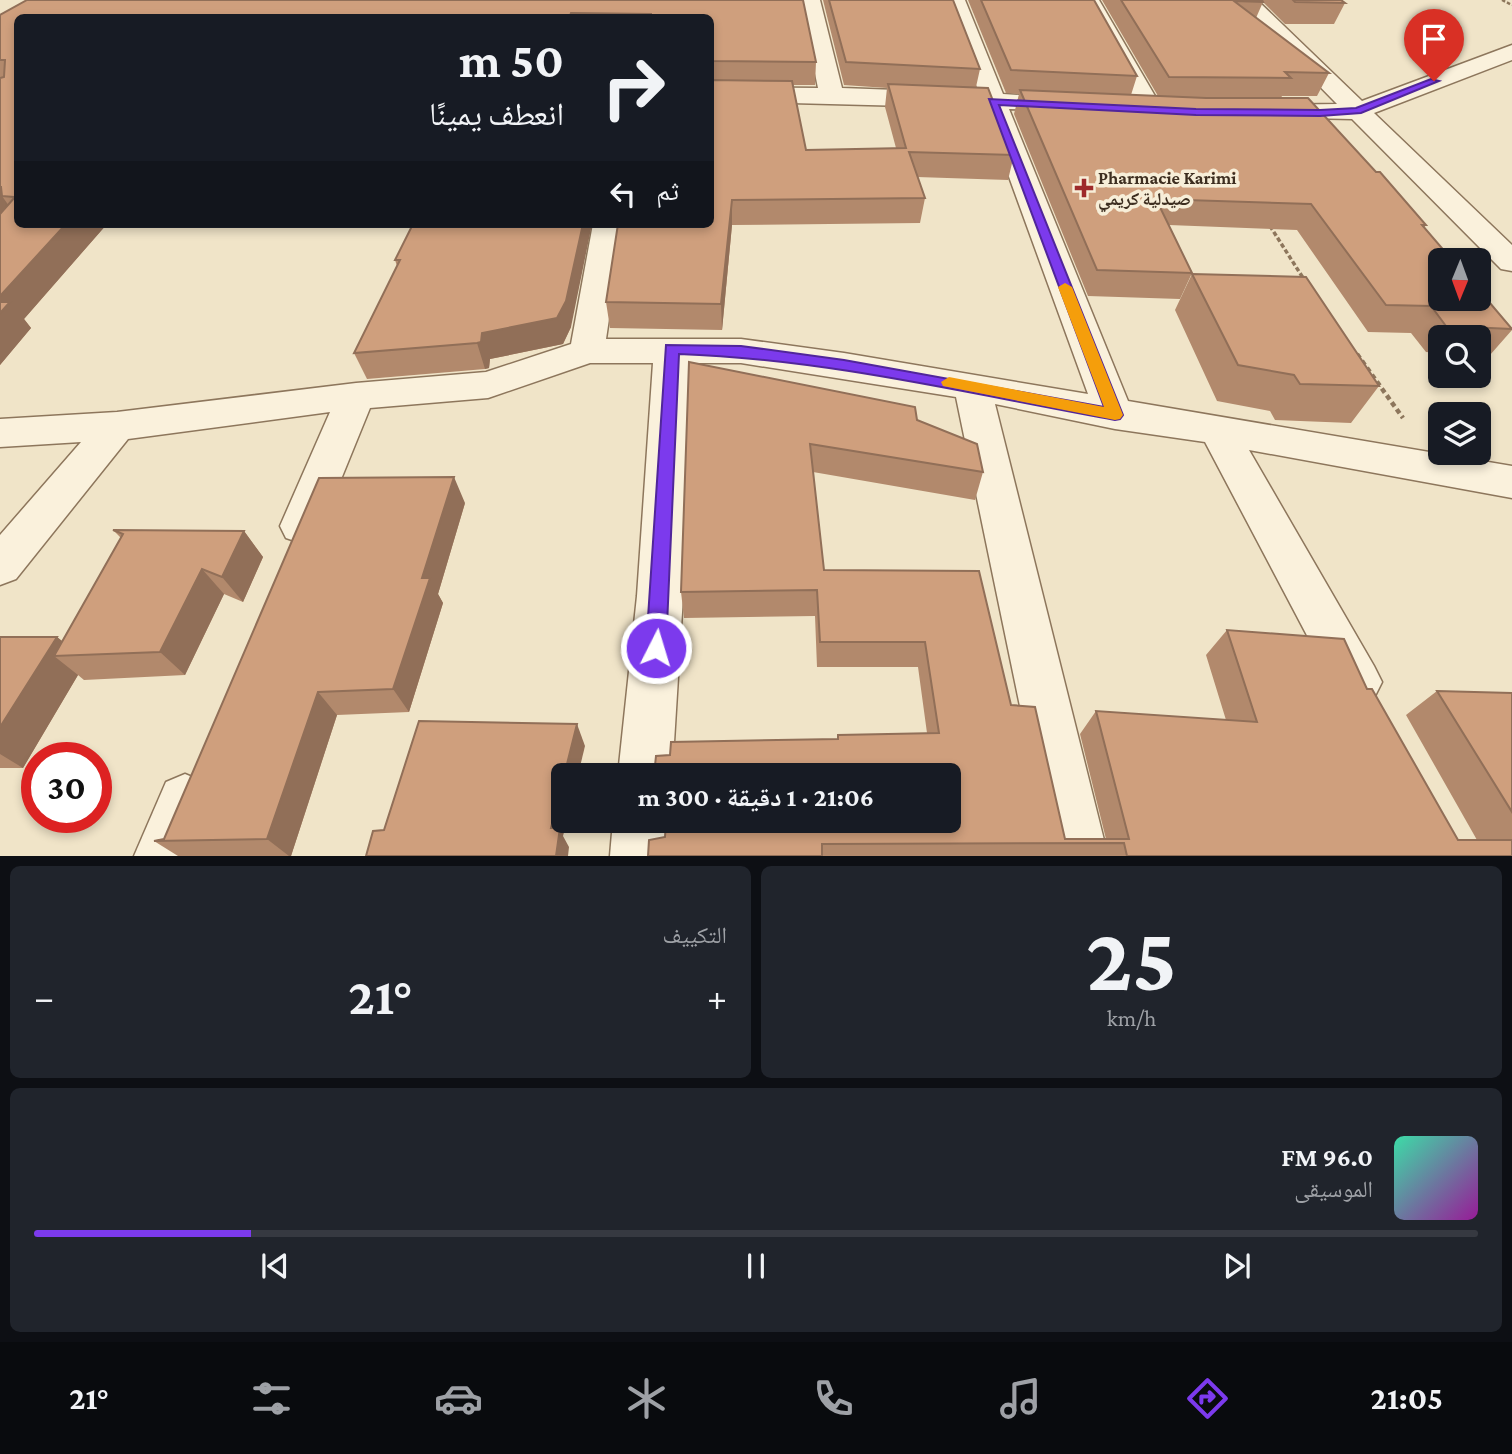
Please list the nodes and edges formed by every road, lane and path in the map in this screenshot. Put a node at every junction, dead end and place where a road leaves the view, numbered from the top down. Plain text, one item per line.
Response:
1 (810, 0) edge
2 (955, 0) edge
3 (1089, 0) edge
4 (1245, 0) edge
5 (1502, 0) edge
6 (1512, 5) edge
7 (1512, 52) edge
8 (714, 94) edge
9 (832, 95) junction
10 (993, 102) junction
11 (1099, 105) edge
12 (1125, 106) edge
13 (1245, 111) edge
14 (1357, 111) junction
15 (1268, 223) edge
16 (607, 228) edge
17 (1512, 262) edge
18 (1311, 289) edge
19 (1352, 346) edge
20 (671, 349) junction
21 (587, 351) junction
22 (972, 386) junction
23 (356, 396) junction
24 (1115, 415) junction
25 (117, 426) junction
26 (0, 433) edge
27 (1219, 433) junction
28 (1439, 470) junction
29 (1512, 482) edge
30 (286, 562) edge
31 (0, 566) edge
32 (1380, 723) edge
33 (646, 763) edge
34 (200, 766) edge
35 (640, 833) edge
36 (162, 856) edge
37 (638, 856) edge
38 (1080, 856) edge

1 - 9 street
2 - 10 street
3 - 12 street
4 - 14 street
5 - 6 path
7 - 14 street
8 - 9 street
9 - 10 street
10 - 11 street
10 - 24 street
13 - 14 street
14 - 17 street
15 - 18 path
16 - 21 street
19 - 28 path
20 - 21 street
20 - 22 street
20 - 33 street
21 - 23 street
22 - 24 street
22 - 38 street
23 - 25 street
23 - 30 street
24 - 27 street
25 - 26 street
25 - 31 street
27 - 28 street
27 - 32 street
28 - 29 street
34 - 36 street
35 - 37 street

